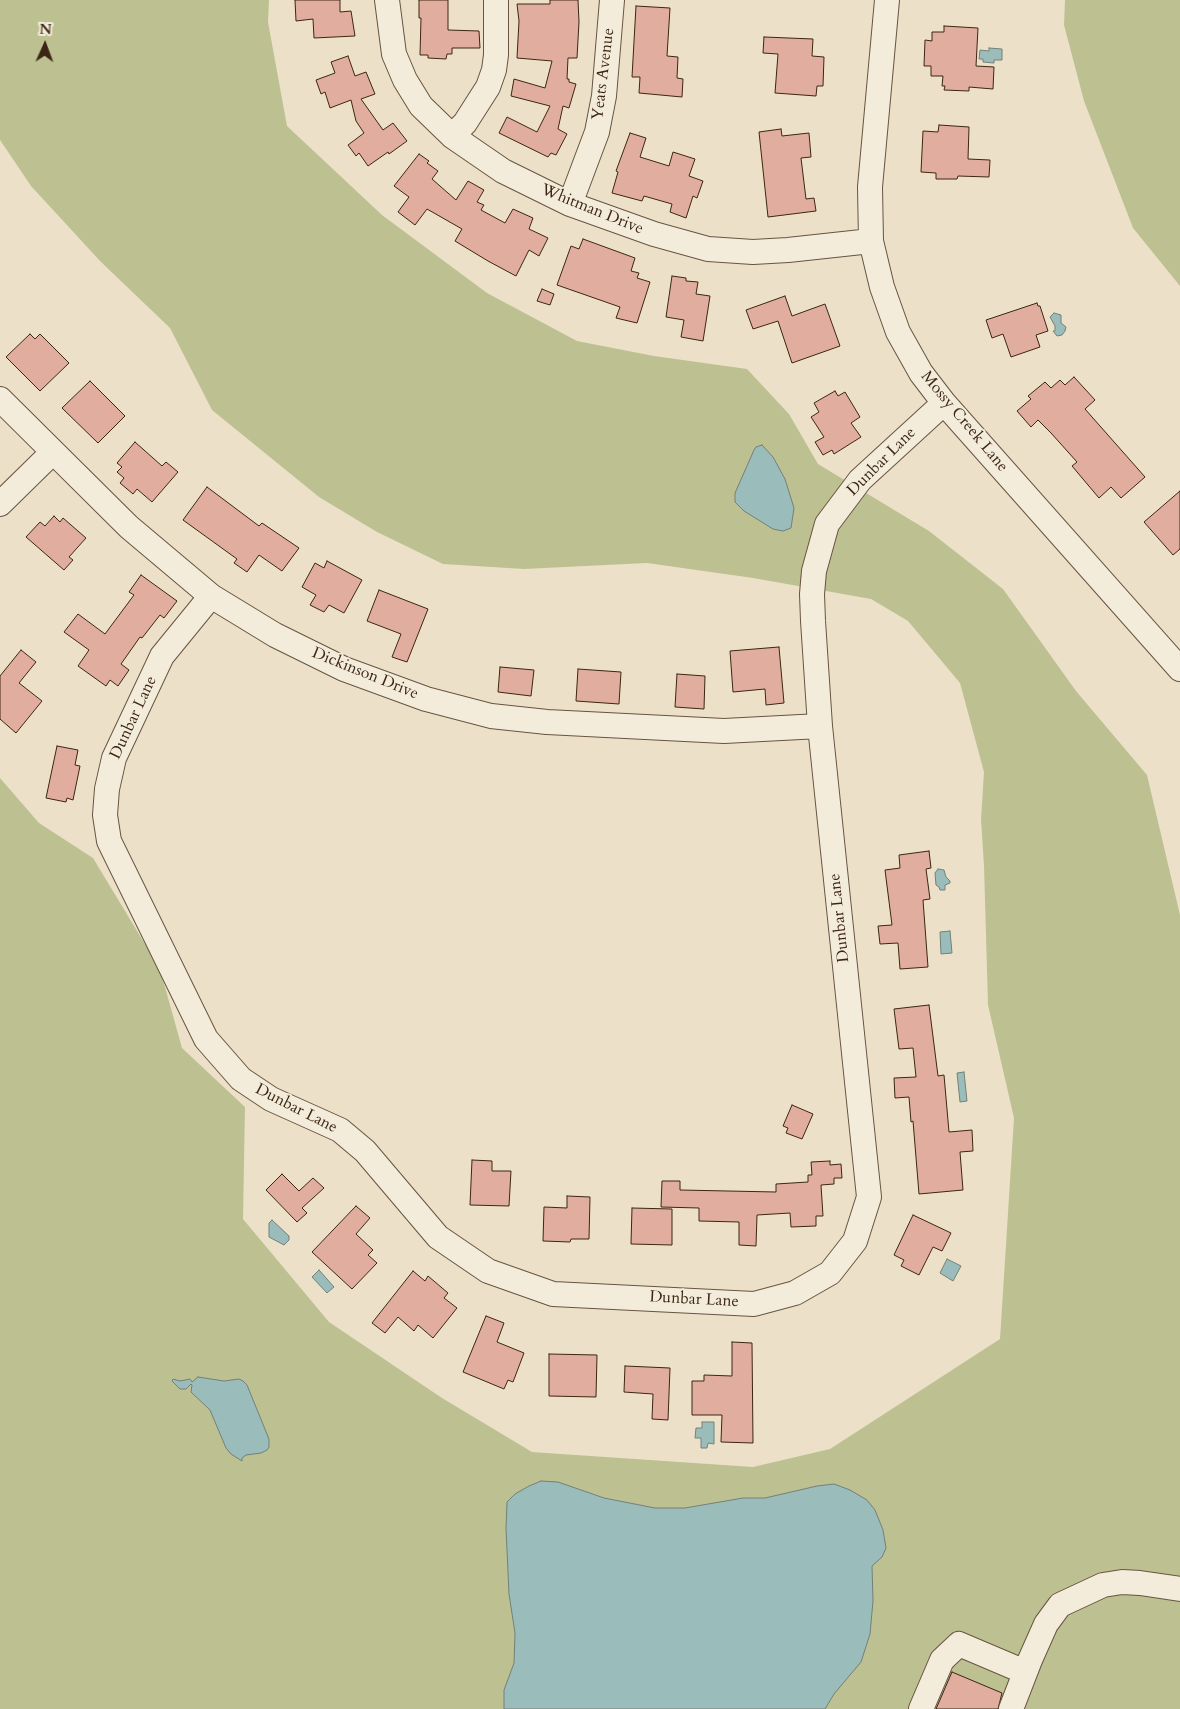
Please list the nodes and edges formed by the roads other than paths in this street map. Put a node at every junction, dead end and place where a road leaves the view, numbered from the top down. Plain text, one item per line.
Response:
1 (387, 0) edge
2 (496, 0) edge
3 (612, 0) edge
4 (886, 0) edge
5 (452, 136) junction
6 (570, 204) junction
7 (871, 241) junction
8 (0, 399) edge
9 (944, 403) junction
10 (53, 452) junction
11 (0, 504) edge
12 (211, 596) junction
13 (1180, 669) edge
14 (820, 726) junction
15 (1180, 1589) edge
16 (1025, 1672) junction
17 (921, 1709) edge
18 (1011, 1709) edge

1 - 5 street, Whitman Drive
2 - 5 street
3 - 6 street, Yeats Avenue
4 - 7 street, Mossy Creek Lane
5 - 6 street, Whitman Drive
6 - 7 street, Whitman Drive
7 - 9 street, Mossy Creek Lane
8 - 10 street, Dickinson Drive
9 - 13 street, Mossy Creek Lane
9 - 14 street, Dunbar Lane
10 - 11 street
10 - 12 street, Dickinson Drive
12 - 14 street, Dickinson Drive
12 - 14 street, Dunbar Lane
15 - 16 street
16 - 17 street
16 - 18 street

